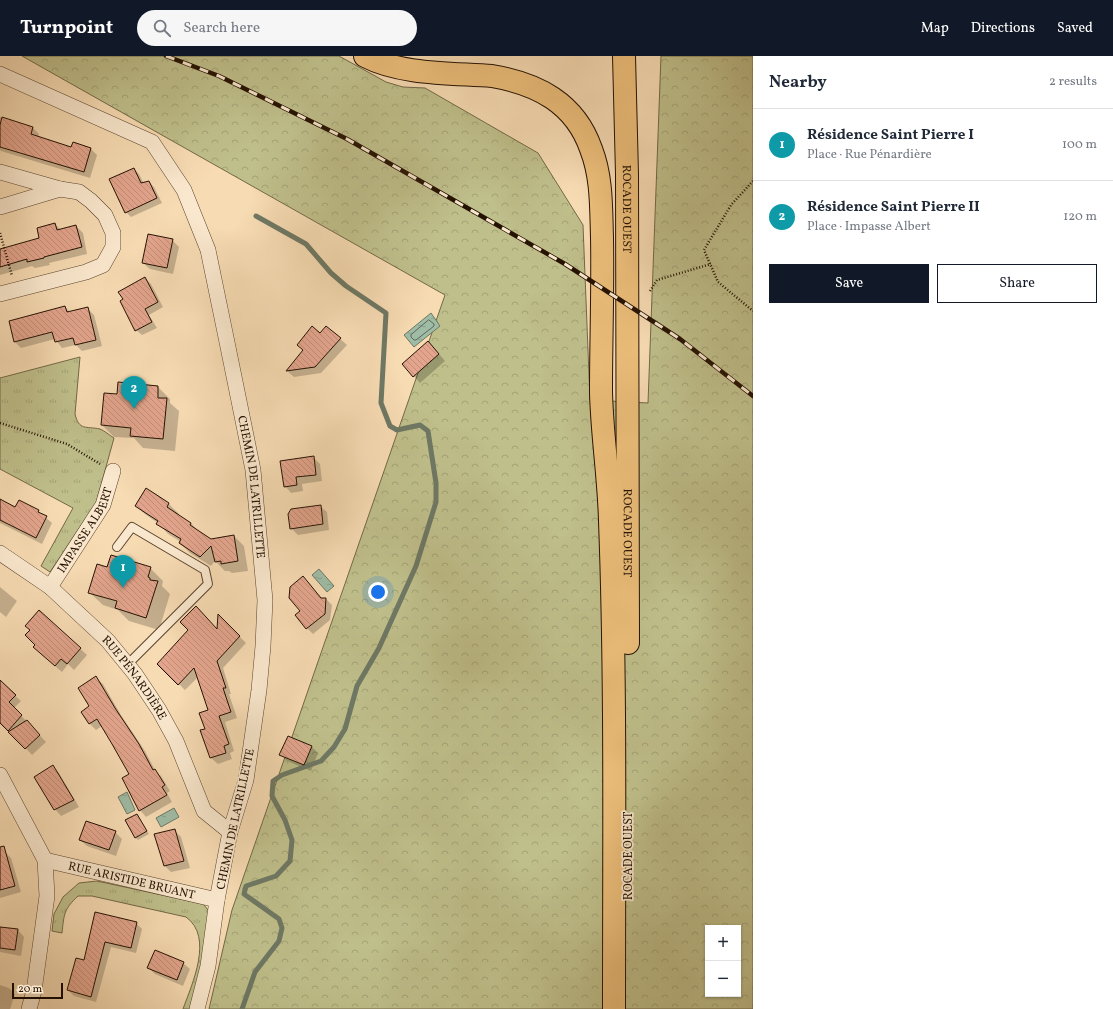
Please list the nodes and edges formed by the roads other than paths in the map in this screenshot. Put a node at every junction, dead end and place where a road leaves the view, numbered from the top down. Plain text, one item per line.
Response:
1 (365, 56) edge
2 (624, 56) edge
3 (0, 74) edge
4 (0, 172) edge
5 (60, 189) junction
6 (0, 207) edge
7 (0, 294) edge
8 (113, 471) road end
9 (117, 547) dead end
10 (0, 554) edge
11 (50, 587) junction
12 (127, 665) junction
13 (0, 775) edge
14 (230, 832) junction
15 (45, 860) junction
16 (217, 900) junction
17 (28, 1009) edge
18 (197, 1009) edge
19 (614, 1009) edge
20 (628, 1009) edge

1 - 19 main road
2 - 20 main road, ROCADE OUEST
3 - 14 street, CHEMIN DE LATRILLETTE
4 - 5 street
5 - 6 street
5 - 7 street
8 - 11 street, IMPASSE ALBERT
9 - 12 lane
10 - 11 street, RUE PÉNARDIÈRE
11 - 12 street, RUE PÉNARDIÈRE
12 - 14 street, RUE PÉNARDIÈRE
13 - 15 street
14 - 16 street, CHEMIN DE LATRILLETTE
15 - 16 street, RUE ARISTIDE BRUANT
15 - 17 street
16 - 18 street, CHEMIN DE LATRILLETTE

